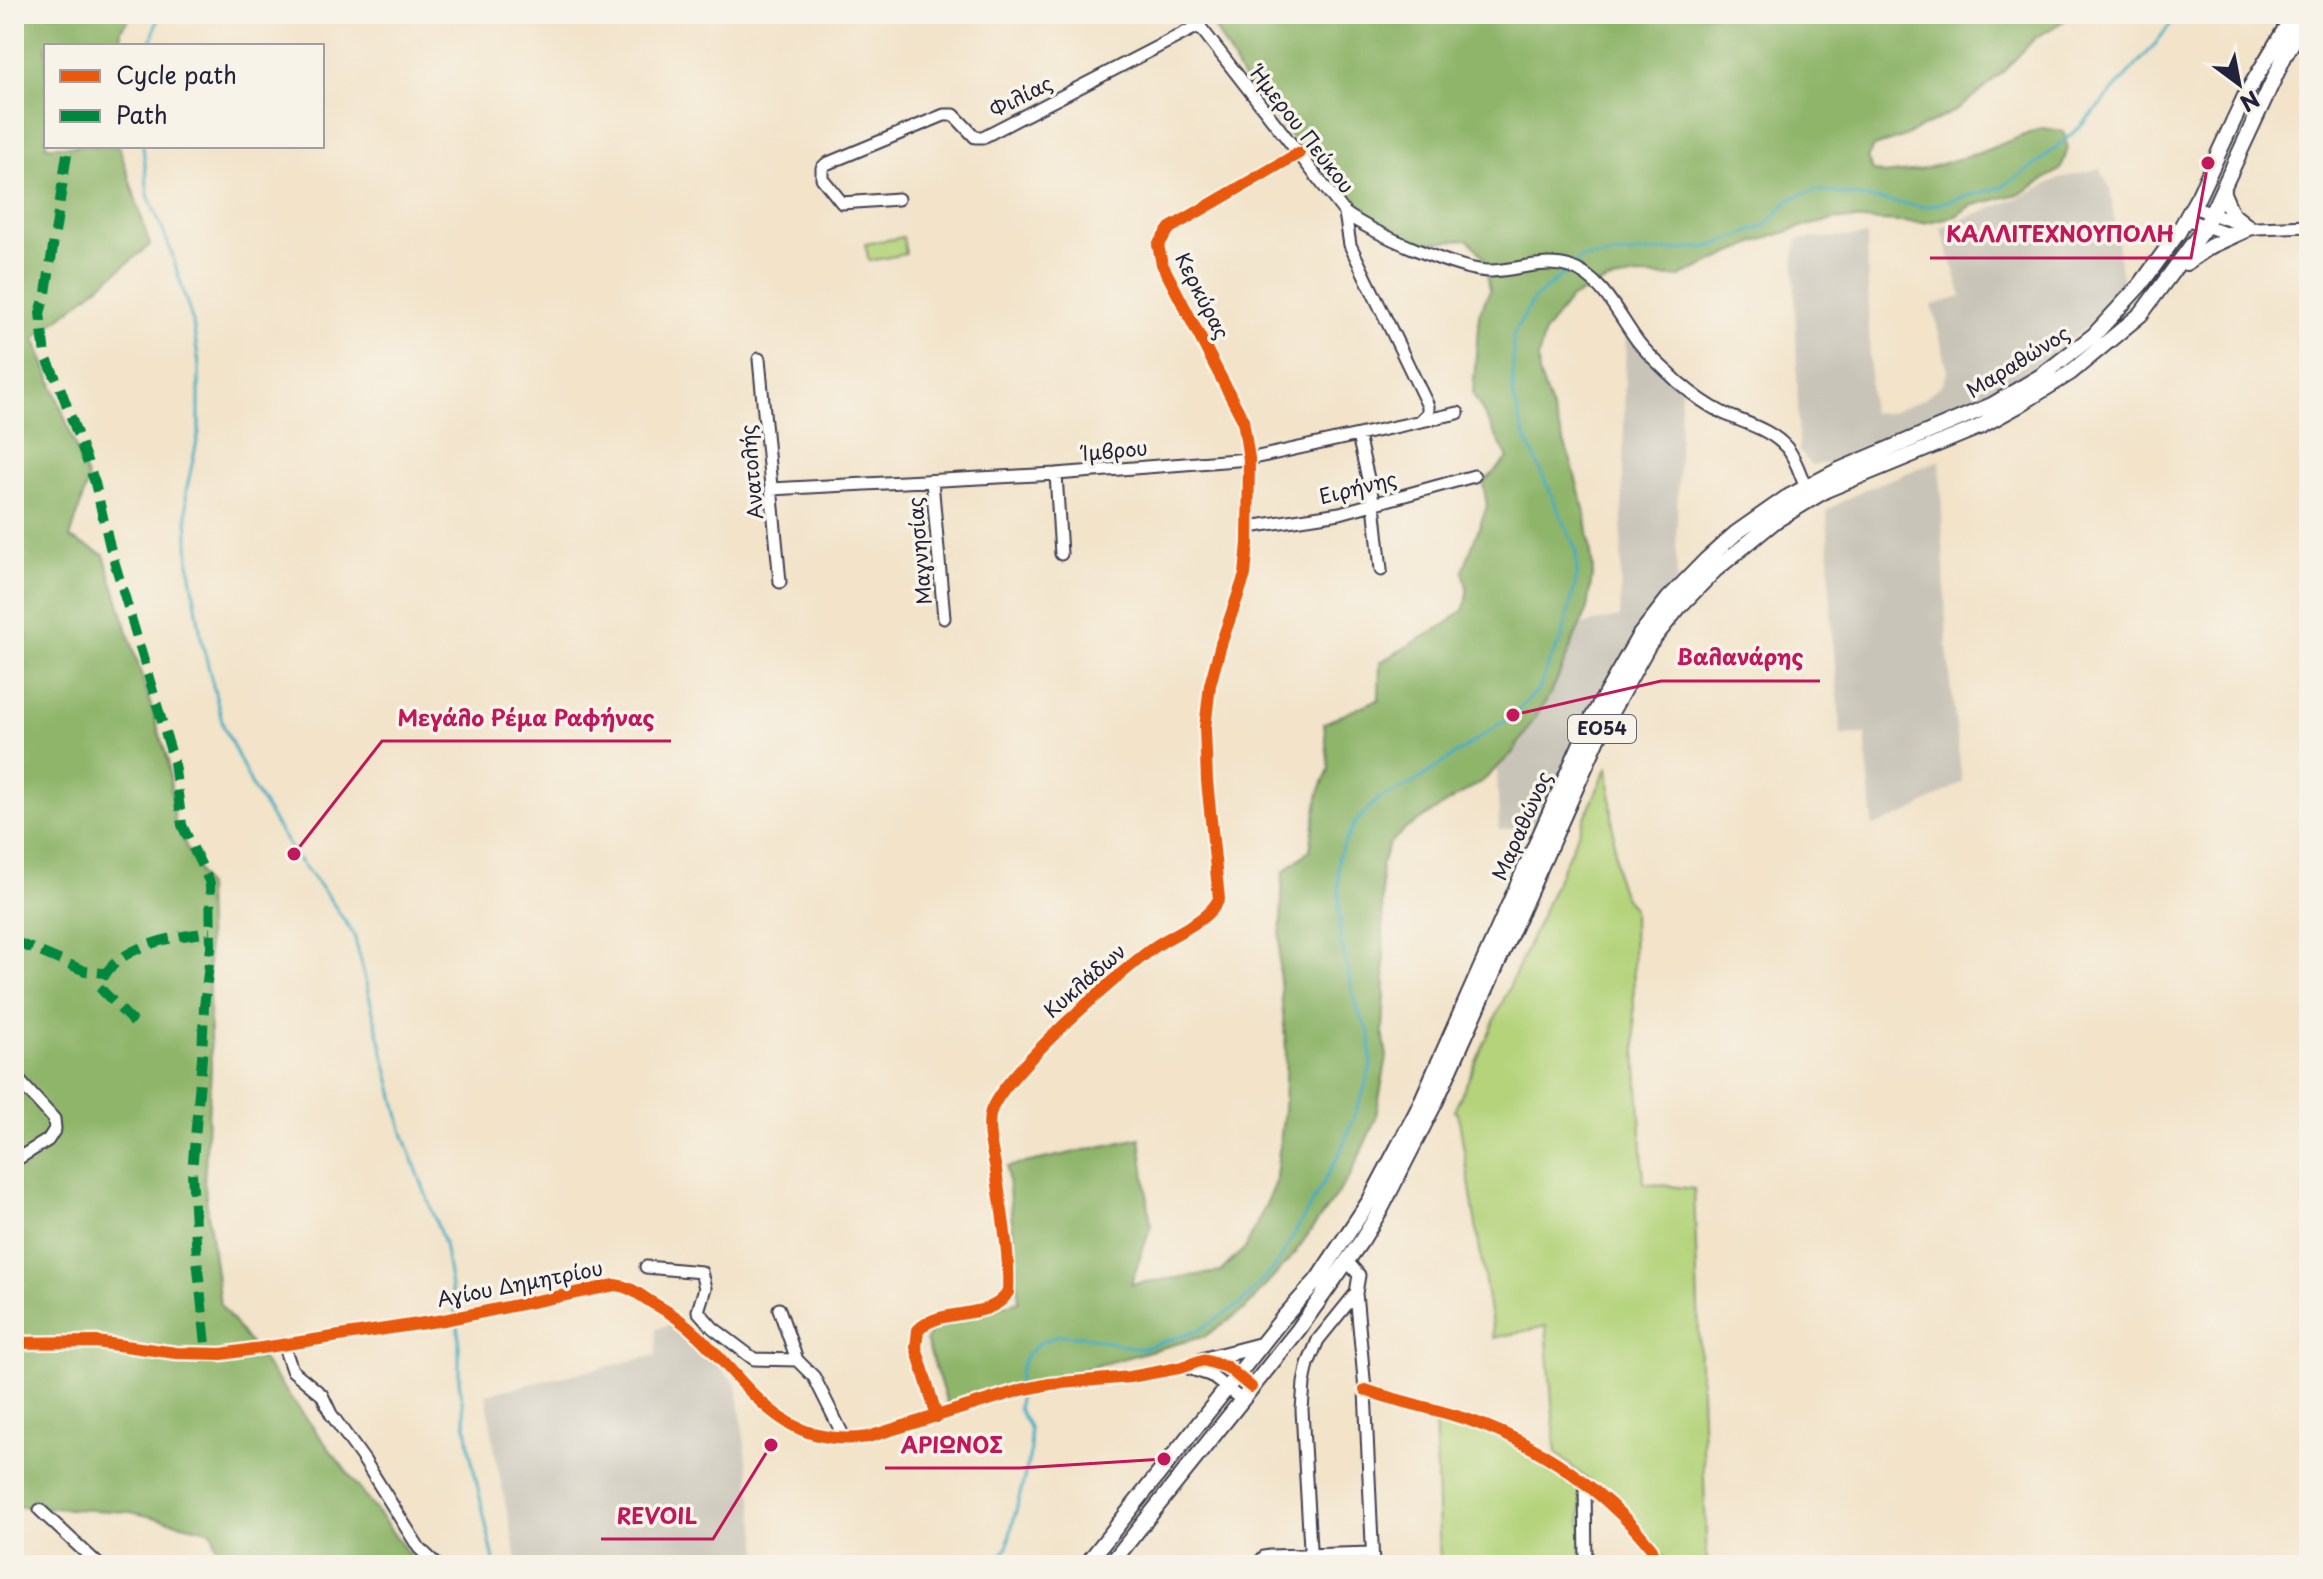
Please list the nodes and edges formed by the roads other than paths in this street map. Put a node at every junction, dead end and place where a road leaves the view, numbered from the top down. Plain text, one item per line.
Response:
1 (1190, 14) edge
2 (2294, 14) edge
3 (2309, 15) edge
4 (1198, 26) junction
5 (1299, 153) junction
6 (2222, 191) junction
7 (898, 199) dead end
8 (1345, 213) junction
9 (2190, 213) junction
10 (2208, 221) junction
11 (2309, 226) edge
12 (2249, 229) junction
13 (2173, 273) junction
14 (759, 359) dead end
15 (1458, 413) dead end
16 (1422, 419) junction
17 (1358, 436) junction
18 (1249, 459) junction
19 (1056, 474) junction
20 (1474, 476) dead end
21 (932, 481) junction
22 (1805, 486) junction
23 (771, 489) junction
24 (1374, 504) junction
25 (1249, 527) junction
26 (1061, 554) dead end
27 (1381, 570) dead end
28 (780, 582) dead end
29 (944, 618) dead end
30 (14, 1075) edge
31 (14, 1161) edge
32 (1347, 1261) junction
33 (646, 1267) dead end
34 (1356, 1293) junction
35 (779, 1309) dead end
36 (14, 1343) edge
37 (283, 1344) junction
38 (1261, 1345) junction
39 (797, 1360) junction
40 (1203, 1360) junction
41 (1179, 1368) junction
42 (1237, 1374) junction
43 (1227, 1387) junction
44 (1251, 1387) junction
45 (1365, 1390) junction
46 (1242, 1400) junction
47 (937, 1417) junction
48 (845, 1439) junction
49 (1585, 1485) junction
50 (40, 1510) dead end
51 (1652, 1549) dead end
52 (1373, 1559) edge
53 (1310, 1560) edge
54 (99, 1565) edge
55 (437, 1565) edge
56 (1086, 1565) edge
57 (1110, 1565) edge
58 (1257, 1565) edge
59 (1586, 1565) edge

1 - 4 street, Ήμερου Πεύκου
2 - 9 main road, Μαραθώνος / ΕΟ54
3 - 6 main road, Μαραθώνος / ΕΟ54
4 - 5 street, Ήμερου Πεύκου
4 - 7 street, Φιλίας
5 - 8 street, Ήμερου Πεύκου
5 - 18 street, Κερκύρας
6 - 10 main road, Μαραθώνος / ΕΟ54
6 - 12 main road
8 - 16 street
8 - 22 street, Ήμερου Πεύκου
9 - 10 street
9 - 22 main road, Μαραθώνος / ΕΟ54
10 - 12 street
10 - 13 main road, Μαραθώνος / ΕΟ54
11 - 12 street
12 - 13 main road
13 - 32 main road, Μαραθώνος / ΕΟ54
14 - 23 street, Ανατολής
15 - 16 street, Ίμβρου
16 - 17 street, Ίμβρου
17 - 18 street, Ίμβρου
17 - 24 street
18 - 19 street, Ίμβρου
18 - 25 street, Κερκύρας
19 - 21 street, Ίμβρου
19 - 26 street
20 - 24 street, Ειρήνης
21 - 23 street, Ίμβρου
21 - 29 street, Μαγνησίας
22 - 38 main road, Μαραθώνος / ΕΟ54
23 - 28 street, Ανατολής
24 - 25 street, Ειρήνης
24 - 27 street
25 - 47 street, Κυκλάδων
30 - 31 street
32 - 34 street
32 - 44 main road, Μαραθώνος / ΕΟ54
33 - 39 street
34 - 45 street
34 - 53 street
35 - 39 street
36 - 37 street, Αγίου Δημητρίου
37 - 48 street, Αγίου Δημητρίου
37 - 55 street
38 - 40 main road
38 - 42 main road, Μαραθώνος / ΕΟ54
39 - 48 street
40 - 41 street, Αγίου Δημητρίου
40 - 42 street
41 - 43 street, Αγίου Δημητρίου
41 - 47 street, Αγίου Δημητρίου
42 - 43 main road, Μαραθώνος / ΕΟ54
42 - 44 street
43 - 46 street, Αγίου Δημητρίου
43 - 56 main road, Μαραθώνος / ΕΟ54
44 - 46 main road, Μαραθώνος / ΕΟ54
45 - 49 street
45 - 52 street
46 - 57 main road, Μαραθώνος / ΕΟ54
47 - 48 street, Αγίου Δημητρίου
49 - 51 street
49 - 59 street
50 - 54 street
52 - 53 street
53 - 58 street

